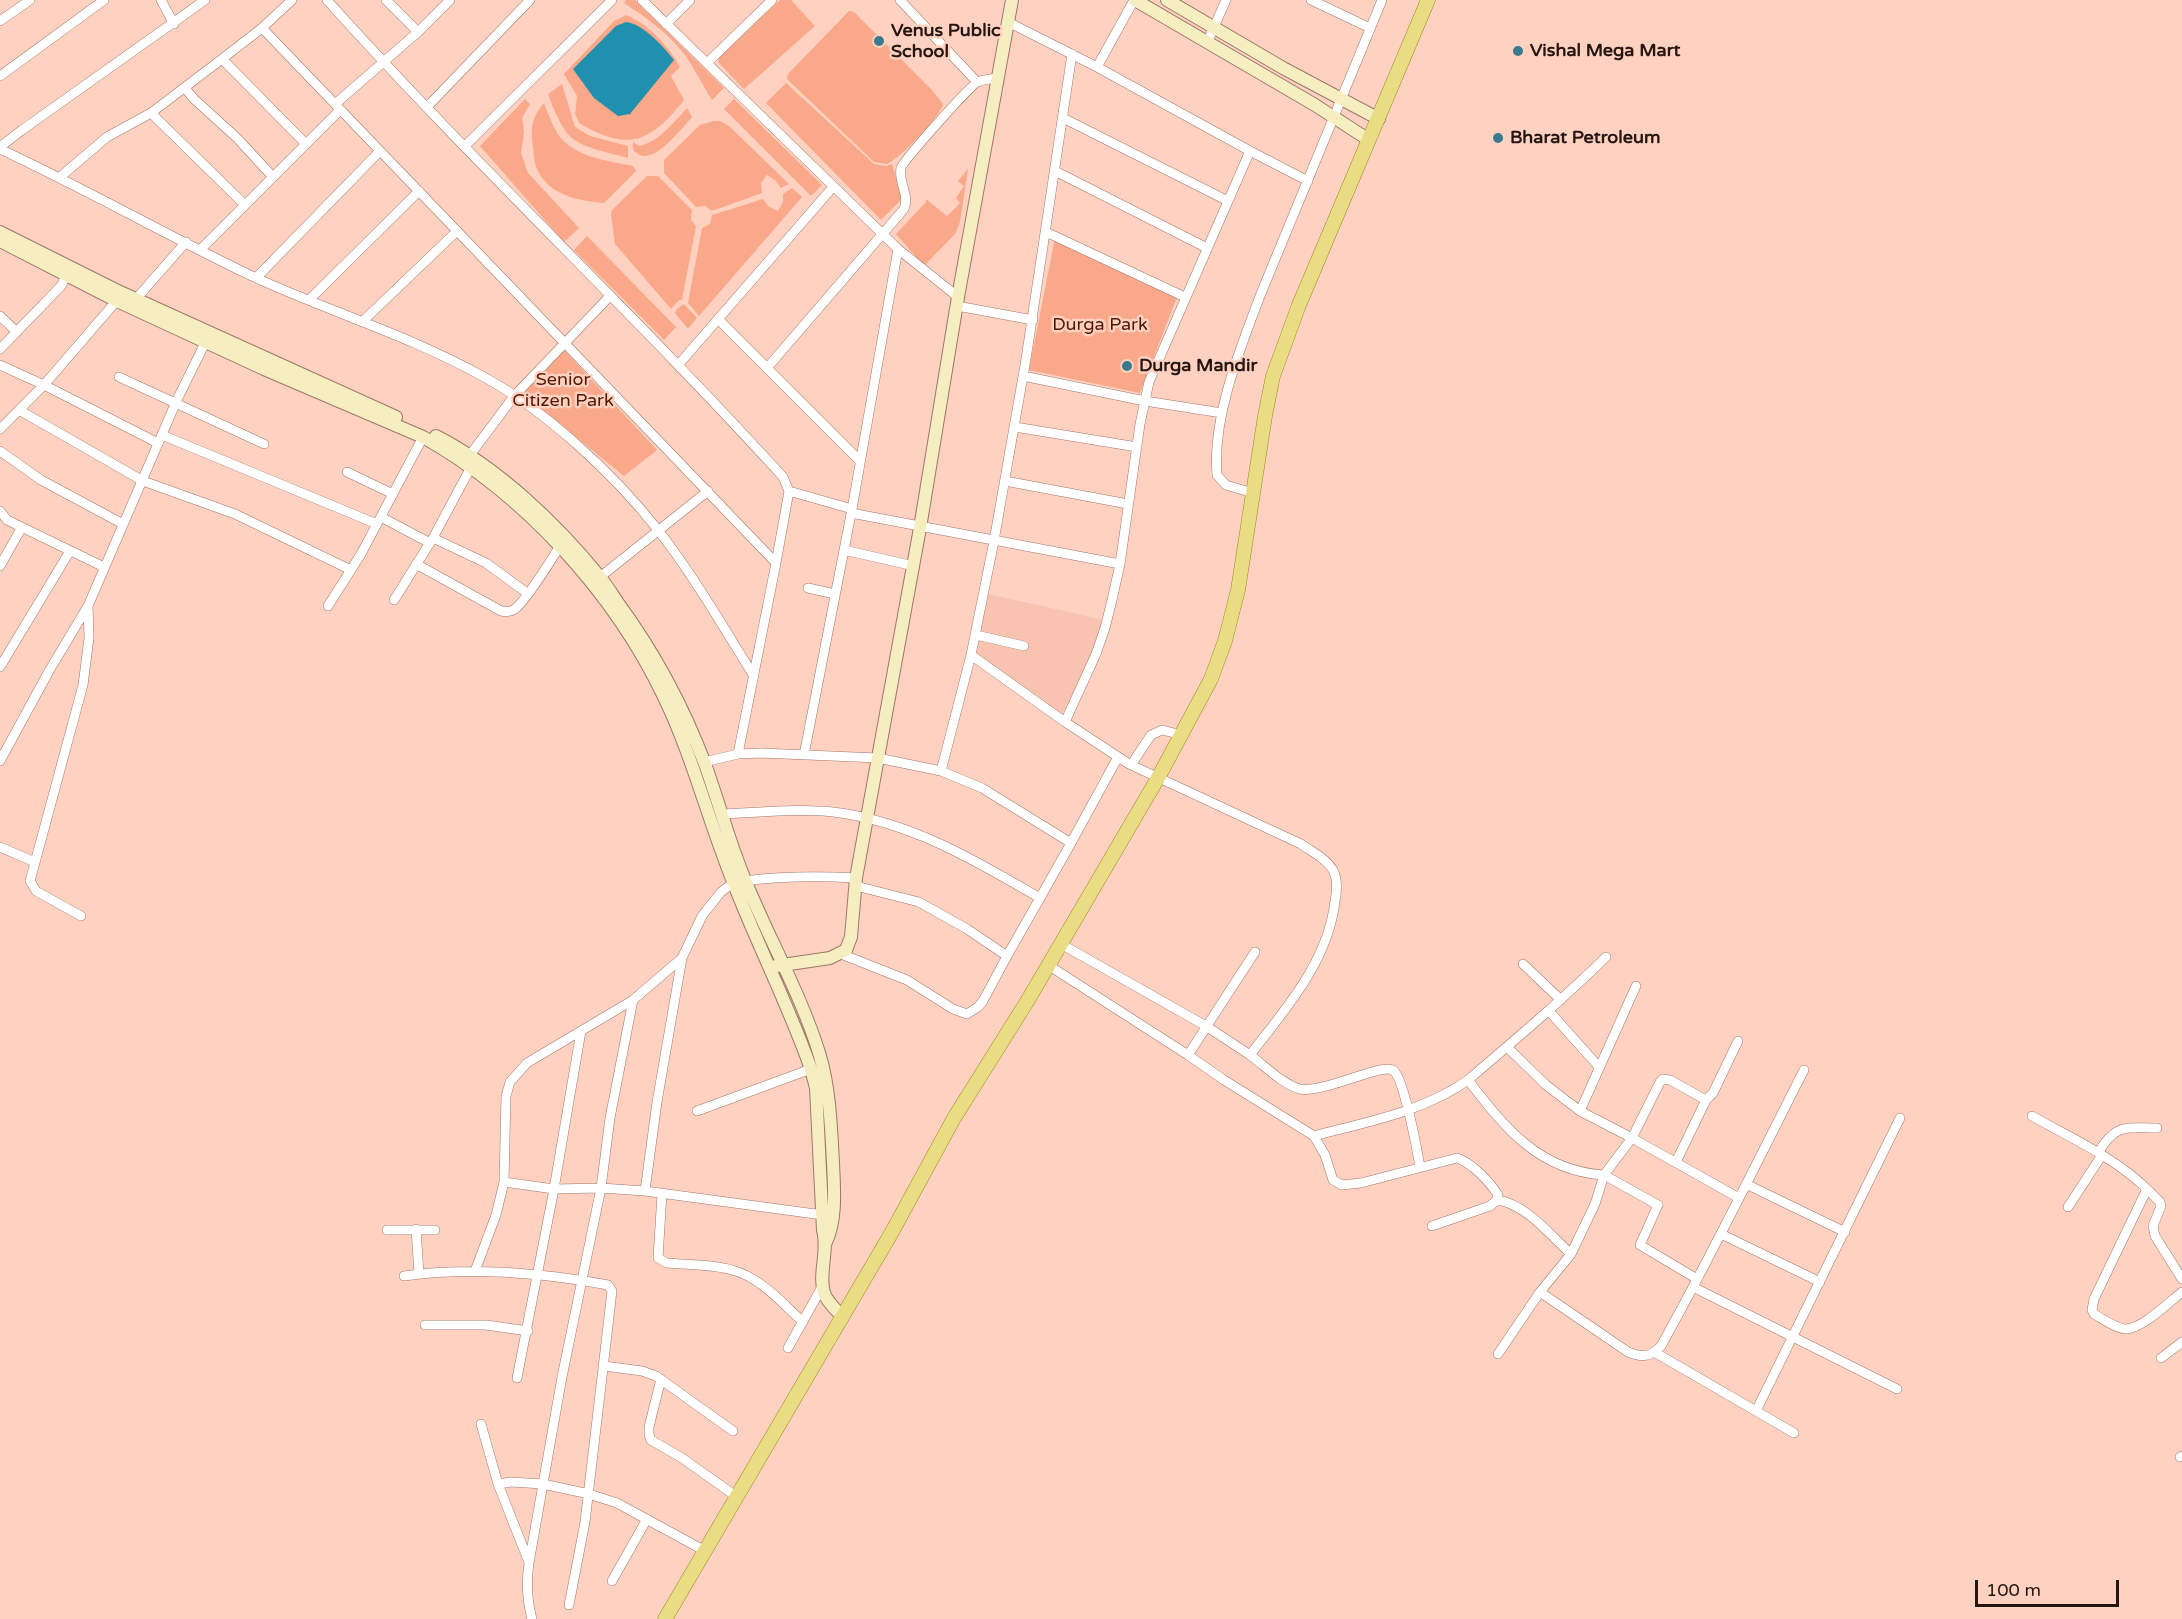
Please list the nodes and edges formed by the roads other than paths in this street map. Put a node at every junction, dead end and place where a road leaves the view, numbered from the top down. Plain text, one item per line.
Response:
1 (30, 0) edge
2 (104, 0) edge
3 (162, 0) edge
4 (206, 0) edge
5 (292, 0) edge
6 (327, 0) edge
7 (386, 0) edge
8 (530, 0) edge
9 (612, 0) edge
10 (642, 0) edge
11 (690, 0) edge
12 (772, 0) edge
13 (900, 0) edge
14 (1012, 0) edge
15 (1135, 0) edge
16 (1167, 0) edge
17 (1226, 0) edge
18 (1311, 0) edge
19 (1382, 0) edge
20 (1428, 0) edge
21 (446, 2) edge
22 (0, 21) edge
23 (1008, 22) junction
24 (174, 24) junction
25 (666, 24) junction
26 (262, 28) junction
27 (1214, 28) junction
28 (1370, 28) junction
29 (418, 32) junction
30 (1207, 43) junction
31 (1072, 54) junction
32 (222, 59) junction
33 (383, 62) junction
34 (707, 63) junction
35 (1098, 67) junction
36 (0, 76) edge
37 (997, 78) junction
38 (977, 82) junction
39 (185, 88) junction
40 (1341, 100) junction
41 (338, 107) junction
42 (427, 107) junction
43 (151, 113) junction
44 (1334, 117) junction
45 (1063, 118) junction
46 (1378, 119) junction
47 (1369, 140) junction
48 (306, 144) junction
49 (465, 146) junction
50 (0, 148) edge
51 (380, 151) junction
52 (1250, 151) junction
53 (1055, 171) junction
54 (60, 177) junction
55 (273, 177) junction
56 (1308, 181) junction
57 (833, 187) junction
58 (419, 191) junction
59 (1228, 201) junction
60 (245, 205) junction
61 (457, 231) junction
62 (0, 232) edge
63 (1046, 232) junction
64 (883, 235) junction
65 (0, 241) edge
66 (186, 242) junction
67 (1207, 248) junction
68 (898, 249) junction
69 (201, 250) junction
70 (66, 276) junction
71 (256, 278) junction
72 (609, 296) junction
73 (120, 297) junction
74 (1185, 297) junction
75 (136, 299) junction
76 (309, 300) junction
77 (958, 302) junction
78 (0, 316) edge
79 (718, 319) junction
80 (1033, 320) junction
81 (362, 322) junction
82 (17, 332) junction
83 (208, 338) junction
84 (564, 342) junction
85 (0, 349) edge
86 (679, 364) junction
87 (0, 365) edge
88 (767, 368) junction
89 (1023, 376) junction
90 (119, 377) dead end
91 (44, 385) junction
92 (515, 395) junction
93 (1144, 401) junction
94 (176, 402) junction
95 (19, 410) junction
96 (1222, 413) junction
97 (1015, 427) junction
98 (0, 429) edge
99 (423, 437) junction
100 (160, 439) junction
101 (264, 444) dead end
102 (1137, 447) junction
103 (0, 451) edge
104 (860, 460) junction
105 (470, 461) junction
106 (347, 472) dead end
107 (142, 481) junction
108 (1005, 481) junction
109 (708, 491) junction
110 (789, 491) junction
111 (1253, 493) junction
112 (393, 494) junction
113 (1128, 504) junction
114 (0, 511) edge
115 (851, 511) junction
116 (379, 520) junction
117 (123, 524) junction
118 (22, 527) junction
119 (921, 528) junction
120 (658, 530) junction
121 (431, 541) junction
122 (994, 541) junction
123 (560, 546) junction
124 (70, 550) junction
125 (844, 550) junction
126 (776, 562) junction
127 (416, 564) junction
128 (1120, 564) junction
129 (0, 566) edge
130 (914, 566) junction
131 (104, 567) junction
132 (351, 570) junction
133 (600, 577) junction
134 (808, 588) dead end
135 (527, 593) junction
136 (835, 594) junction
137 (394, 600) dead end
138 (88, 606) junction
139 (328, 606) dead end
140 (976, 635) junction
141 (1024, 646) dead end
142 (971, 655) junction
143 (0, 667) edge
144 (754, 676) junction
145 (1065, 722) junction
146 (1182, 735) junction
147 (738, 754) junction
148 (804, 755) junction
149 (1, 757) edge
150 (1118, 757) junction
151 (878, 759) junction
152 (704, 762) junction
153 (1131, 765) junction
154 (941, 771) junction
155 (1158, 778) junction
156 (722, 814) junction
157 (868, 818) junction
158 (1071, 843) junction
159 (0, 847) edge
160 (34, 862) junction
161 (739, 882) junction
162 (856, 882) junction
163 (1040, 898) junction
164 (81, 916) dead end
165 (1061, 944) junction
166 (1255, 951) dead end
167 (841, 954) junction
168 (1007, 956) junction
169 (1606, 957) dead end
170 (682, 958) junction
171 (783, 964) junction
172 (1523, 964) dead end
173 (1048, 965) junction
174 (769, 968) junction
175 (1636, 986) dead end
176 (633, 1000) junction
177 (1561, 1000) junction
178 (1550, 1011) junction
179 (1206, 1026) junction
180 (581, 1031) junction
181 (1738, 1041) dead end
182 (1507, 1047) junction
183 (1188, 1055) junction
184 (1250, 1055) junction
185 (1599, 1067) junction
186 (810, 1069) junction
187 (1804, 1070) dead end
188 (1468, 1080) junction
189 (1706, 1100) junction
190 (1408, 1110) junction
191 (1580, 1110) junction
192 (697, 1111) dead end
193 (2032, 1116) dead end
194 (1900, 1118) dead end
195 (2157, 1128) dead end
196 (1314, 1136) junction
197 (1632, 1138) junction
198 (2100, 1154) junction
199 (1676, 1162) junction
200 (1420, 1167) junction
201 (1604, 1175) junction
202 (504, 1182) junction
203 (1746, 1184) junction
204 (601, 1188) junction
205 (554, 1189) junction
206 (2147, 1189) junction
207 (645, 1191) junction
208 (662, 1194) junction
209 (1739, 1198) junction
210 (1497, 1200) junction
211 (2068, 1207) dead end
212 (823, 1215) junction
213 (1432, 1226) dead end
214 (416, 1229) junction
215 (387, 1230) dead end
216 (435, 1230) dead end
217 (1845, 1232) junction
218 (1721, 1234) junction
219 (826, 1242) junction
220 (1571, 1254) junction
221 (475, 1271) junction
222 (419, 1274) junction
223 (404, 1276) dead end
224 (538, 1276) junction
225 (581, 1280) junction
226 (2182, 1280) edge
227 (1820, 1282) junction
228 (1695, 1283) junction
229 (823, 1285) junction
230 (1540, 1292) junction
231 (2182, 1292) edge
232 (842, 1316) junction
233 (803, 1322) junction
234 (425, 1325) dead end
235 (528, 1331) junction
236 (1793, 1336) junction
237 (2182, 1342) edge
238 (788, 1348) dead end
239 (1654, 1352) junction
240 (1498, 1354) dead end
241 (2161, 1358) dead end
242 (604, 1366) junction
243 (517, 1378) dead end
244 (661, 1379) junction
245 (1897, 1389) dead end
246 (1756, 1411) junction
247 (481, 1424) dead end
248 (733, 1431) dead end
249 (1794, 1433) dead end
250 (498, 1484) junction
251 (543, 1484) junction
252 (588, 1494) junction
253 (736, 1497) junction
254 (647, 1519) junction
255 (705, 1551) junction
256 (529, 1563) junction
257 (612, 1581) dead end
258 (569, 1605) dead end
259 (532, 1619) edge
260 (665, 1619) edge

1 - 22 street
2 - 36 street
3 - 24 street
4 - 24 street
5 - 26 street
6 - 33 street
7 - 29 street
8 - 42 street
9 - 49 street
10 - 25 street
11 - 25 street
12 - 34 street
13 - 38 street
14 - 23 street
15 - 30 street
15 - 35 street
16 - 27 street
17 - 27 street
18 - 28 street
19 - 28 street
20 - 46 main road
21 - 29 street
23 - 31 street
23 - 37 street
24 - 50 street
25 - 34 street
26 - 32 street
26 - 41 street
27 - 30 street
27 - 40 street
28 - 40 street
29 - 33 street
30 - 44 street
31 - 35 street
31 - 45 street
32 - 39 street
32 - 48 street
33 - 41 street
33 - 42 street
34 - 57 street
35 - 52 street
37 - 38 street
37 - 77 street
38 - 64 street
39 - 43 street
39 - 55 street
40 - 44 street
40 - 46 street
41 - 48 street
41 - 51 street
42 - 49 street
43 - 54 street
43 - 60 street
44 - 47 street
44 - 56 street
45 - 53 street
45 - 59 street
46 - 47 main road
47 - 111 main road
48 - 55 street
49 - 72 street
50 - 54 street
51 - 58 street
51 - 71 street
52 - 56 street
52 - 59 street
53 - 63 street
53 - 67 street
54 - 66 street
55 - 60 street
56 - 96 street
57 - 64 street
57 - 79 street
58 - 61 street
58 - 76 street
59 - 67 street
60 - 69 street
61 - 81 street
61 - 84 street
62 - 73 street
63 - 74 street
63 - 80 street
64 - 68 street
64 - 88 street
65 - 70 street
66 - 69 street
66 - 75 street
67 - 74 street
68 - 77 street
68 - 104 street
69 - 71 street
70 - 73 street
70 - 82 street
71 - 76 street
72 - 84 street
72 - 86 street
73 - 75 street
73 - 83 street
73 - 91 street
74 - 93 street
75 - 83 street
76 - 81 street
77 - 80 street
77 - 119 street
78 - 82 street
79 - 86 street
79 - 88 street
80 - 89 street
81 - 92 street
82 - 85 street
83 - 94 street
83 - 99 street
83 - 105 street
84 - 92 street
84 - 109 street
86 - 110 street
87 - 91 street
88 - 104 street
89 - 93 street
89 - 97 street
90 - 94 street
91 - 95 street
91 - 100 street
92 - 105 street
92 - 120 street
93 - 96 street
93 - 102 street
94 - 100 street
94 - 101 street
95 - 98 street
95 - 107 street
96 - 111 street
97 - 102 street
97 - 108 street
99 - 105 street
99 - 112 street
100 - 107 street
100 - 116 street
102 - 113 street
103 - 117 street
104 - 115 street
105 - 121 street
105 - 123 street
105 - 133 street
106 - 112 street
107 - 117 street
107 - 132 street
108 - 113 street
108 - 122 street
109 - 120 street
109 - 126 street
110 - 115 street
110 - 126 street
111 - 146 main road
112 - 116 street
113 - 128 street
114 - 118 street
115 - 119 street
115 - 125 street
116 - 121 street
116 - 132 street
117 - 131 street
118 - 124 street
118 - 129 street
119 - 122 street
119 - 130 street
120 - 133 street
120 - 144 street
121 - 127 street
121 - 135 street
122 - 128 street
122 - 140 street
123 - 135 street
123 - 161 street
124 - 131 street
124 - 143 street
125 - 130 street
125 - 136 street
126 - 144 street
127 - 135 street
127 - 137 street
128 - 145 street
130 - 151 street
131 - 138 street
132 - 139 street
133 - 152 street
134 - 136 street
136 - 148 street
138 - 149 street
138 - 160 street
140 - 141 street
140 - 142 street
142 - 145 street
142 - 154 street
144 - 147 street
145 - 150 street
146 - 153 street
146 - 155 main road
147 - 148 street
147 - 152 street
148 - 151 street
150 - 153 street
150 - 158 street
151 - 154 street
151 - 157 street
152 - 156 street
153 - 155 street
154 - 158 street
155 - 165 main road
155 - 184 street
156 - 157 street
156 - 161 street
157 - 162 street
157 - 163 street
158 - 163 street
159 - 160 street
160 - 164 street
161 - 162 street
161 - 170 street
161 - 171 street
161 - 174 street
162 - 167 street
162 - 168 street
163 - 168 street
165 - 173 main road
165 - 179 street
166 - 179 street
167 - 168 street
167 - 171 street
169 - 177 street
170 - 176 street
170 - 207 street
171 - 174 street
171 - 219 street
172 - 177 street
173 - 183 street
173 - 232 main road
174 - 186 street
175 - 185 street
176 - 180 street
176 - 204 street
177 - 178 street
178 - 182 street
178 - 185 street
179 - 183 street
179 - 184 street
180 - 202 street
180 - 205 street
181 - 189 street
182 - 188 street
182 - 191 street
183 - 196 street
184 - 190 street
185 - 191 street
186 - 192 street
186 - 212 street
187 - 203 street
188 - 190 street
188 - 201 street
189 - 197 street
189 - 199 street
190 - 196 street
190 - 200 street
191 - 197 street
193 - 198 street
194 - 217 street
195 - 198 street
196 - 200 street
197 - 199 street
197 - 201 street
198 - 206 street
198 - 211 street
199 - 209 street
200 - 210 street
201 - 220 street
201 - 228 street
202 - 205 street
202 - 221 street
203 - 209 street
203 - 217 street
204 - 205 street
204 - 207 street
204 - 225 street
205 - 224 street
206 - 226 street
206 - 231 street
207 - 208 street
208 - 212 street
208 - 233 street
209 - 218 street
210 - 213 street
210 - 220 street
212 - 219 street
214 - 215 street
214 - 216 street
214 - 222 street
217 - 227 street
218 - 227 street
218 - 228 street
219 - 229 street
220 - 230 street
221 - 222 street
221 - 224 street
222 - 223 street
224 - 225 street
224 - 235 street
225 - 242 street
225 - 251 street
227 - 236 street
228 - 236 street
228 - 239 street
229 - 232 street
229 - 233 street
230 - 239 street
230 - 240 street
232 - 253 main road
233 - 238 street
234 - 235 street
235 - 243 street
236 - 245 street
236 - 246 street
237 - 241 street
239 - 246 street
242 - 244 street
242 - 252 street
244 - 248 street
244 - 253 street
246 - 249 street
247 - 250 street
250 - 251 street
250 - 256 street
251 - 252 street
251 - 256 street
252 - 254 street
252 - 258 street
253 - 255 main road
254 - 255 street
254 - 257 street
255 - 260 main road
256 - 259 street

